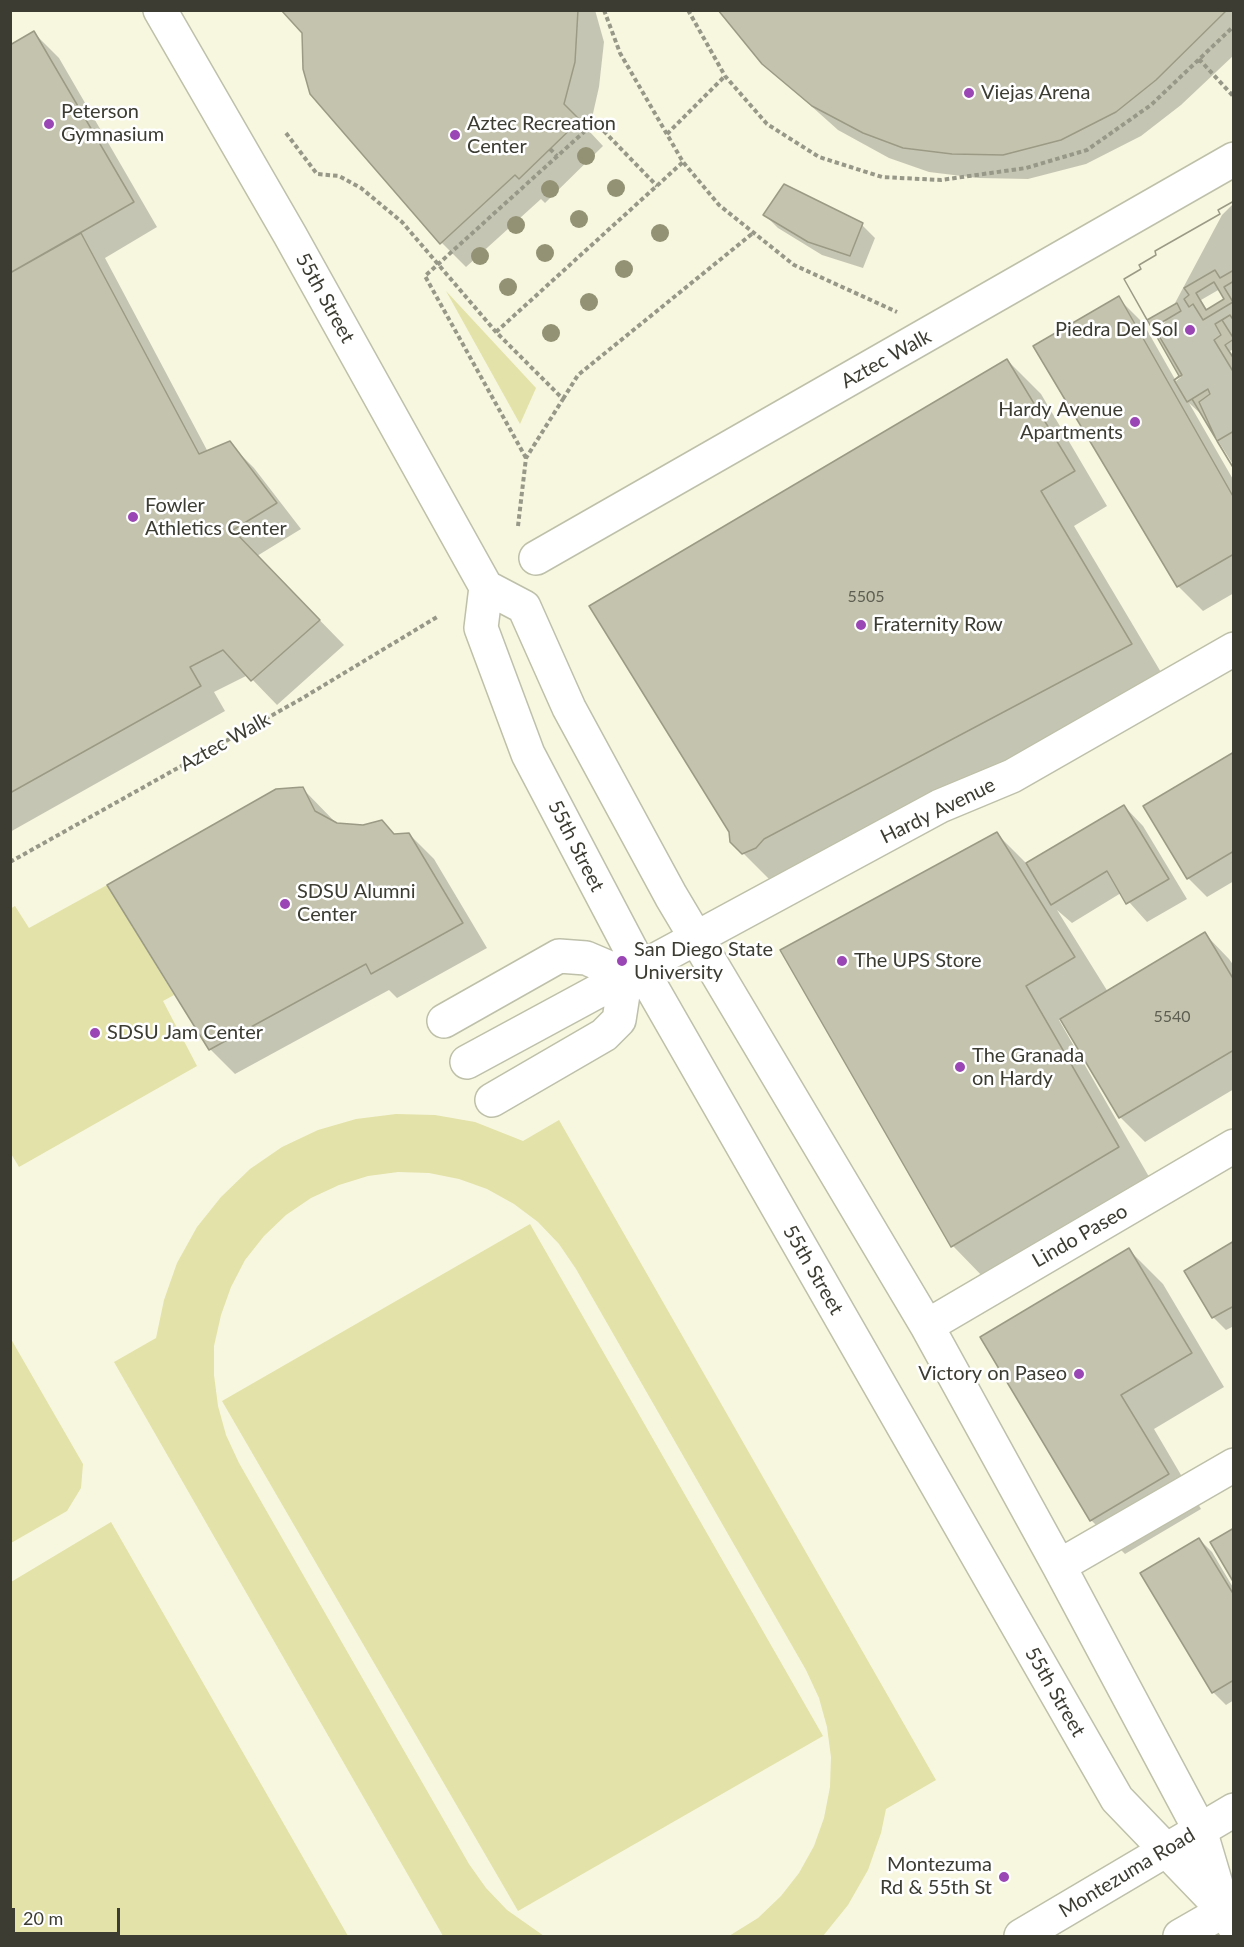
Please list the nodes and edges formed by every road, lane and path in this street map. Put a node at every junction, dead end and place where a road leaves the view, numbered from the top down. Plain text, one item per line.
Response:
1 (160, 10) edge
2 (604, 10) edge
3 (688, 10) edge
4 (1233, 26) edge
5 (1199, 59) junction
6 (725, 76) junction
7 (1233, 97) edge
8 (286, 133) dead end
9 (667, 134) junction
10 (550, 149) dead end
11 (557, 156) junction
12 (1233, 159) edge
13 (683, 162) junction
14 (657, 186) junction
15 (753, 233) junction
16 (438, 264) junction
17 (939, 329) junction
18 (496, 332) junction
19 (563, 399) junction
20 (526, 458) junction
21 (518, 526) dead end
22 (536, 558) dead end
23 (486, 587) junction
24 (436, 617) dead end
25 (1233, 648) edge
26 (10, 862) edge
27 (695, 937) junction
28 (633, 971) junction
29 (444, 1021) dead end
30 (467, 1062) dead end
31 (492, 1100) dead end
32 (1233, 1146) edge
33 (927, 1326) junction
34 (1233, 1465) edge
35 (1059, 1566) junction
36 (1233, 1810) edge
37 (1200, 1830) junction
38 (1166, 1850) junction
39 (1230, 1914) edge
40 (1021, 1936) edge
41 (1180, 1936) edge

1 - 23 street, 55th Street
2 - 9 path
3 - 6 path
4 - 5 path
5 - 6 path
5 - 7 path
6 - 9 path
8 - 16 path
9 - 13 path
10 - 11 path
11 - 14 path
11 - 16 path
12 - 17 street, Aztec Walk
13 - 14 path
13 - 15 path
14 - 18 path
15 - 17 path
15 - 19 path
16 - 18 path
16 - 20 path
17 - 22 street, Aztec Walk
18 - 19 path
19 - 20 path
20 - 21 path
23 - 27 street
23 - 28 street, 55th Street
24 - 26 path, Aztec Walk
25 - 27 street, Hardy Avenue
27 - 28 street, Hardy Avenue
27 - 33 street
28 - 29 street
28 - 30 street, Hardy Avenue
28 - 31 street
28 - 38 street, 55th Street
32 - 33 street, Lindo Paseo
33 - 35 street
34 - 35 street
35 - 37 street
36 - 37 street, Montezuma Road
37 - 38 street, Montezuma Road
37 - 39 street
38 - 39 street, 55th Street
38 - 40 street, Montezuma Road
39 - 41 street

